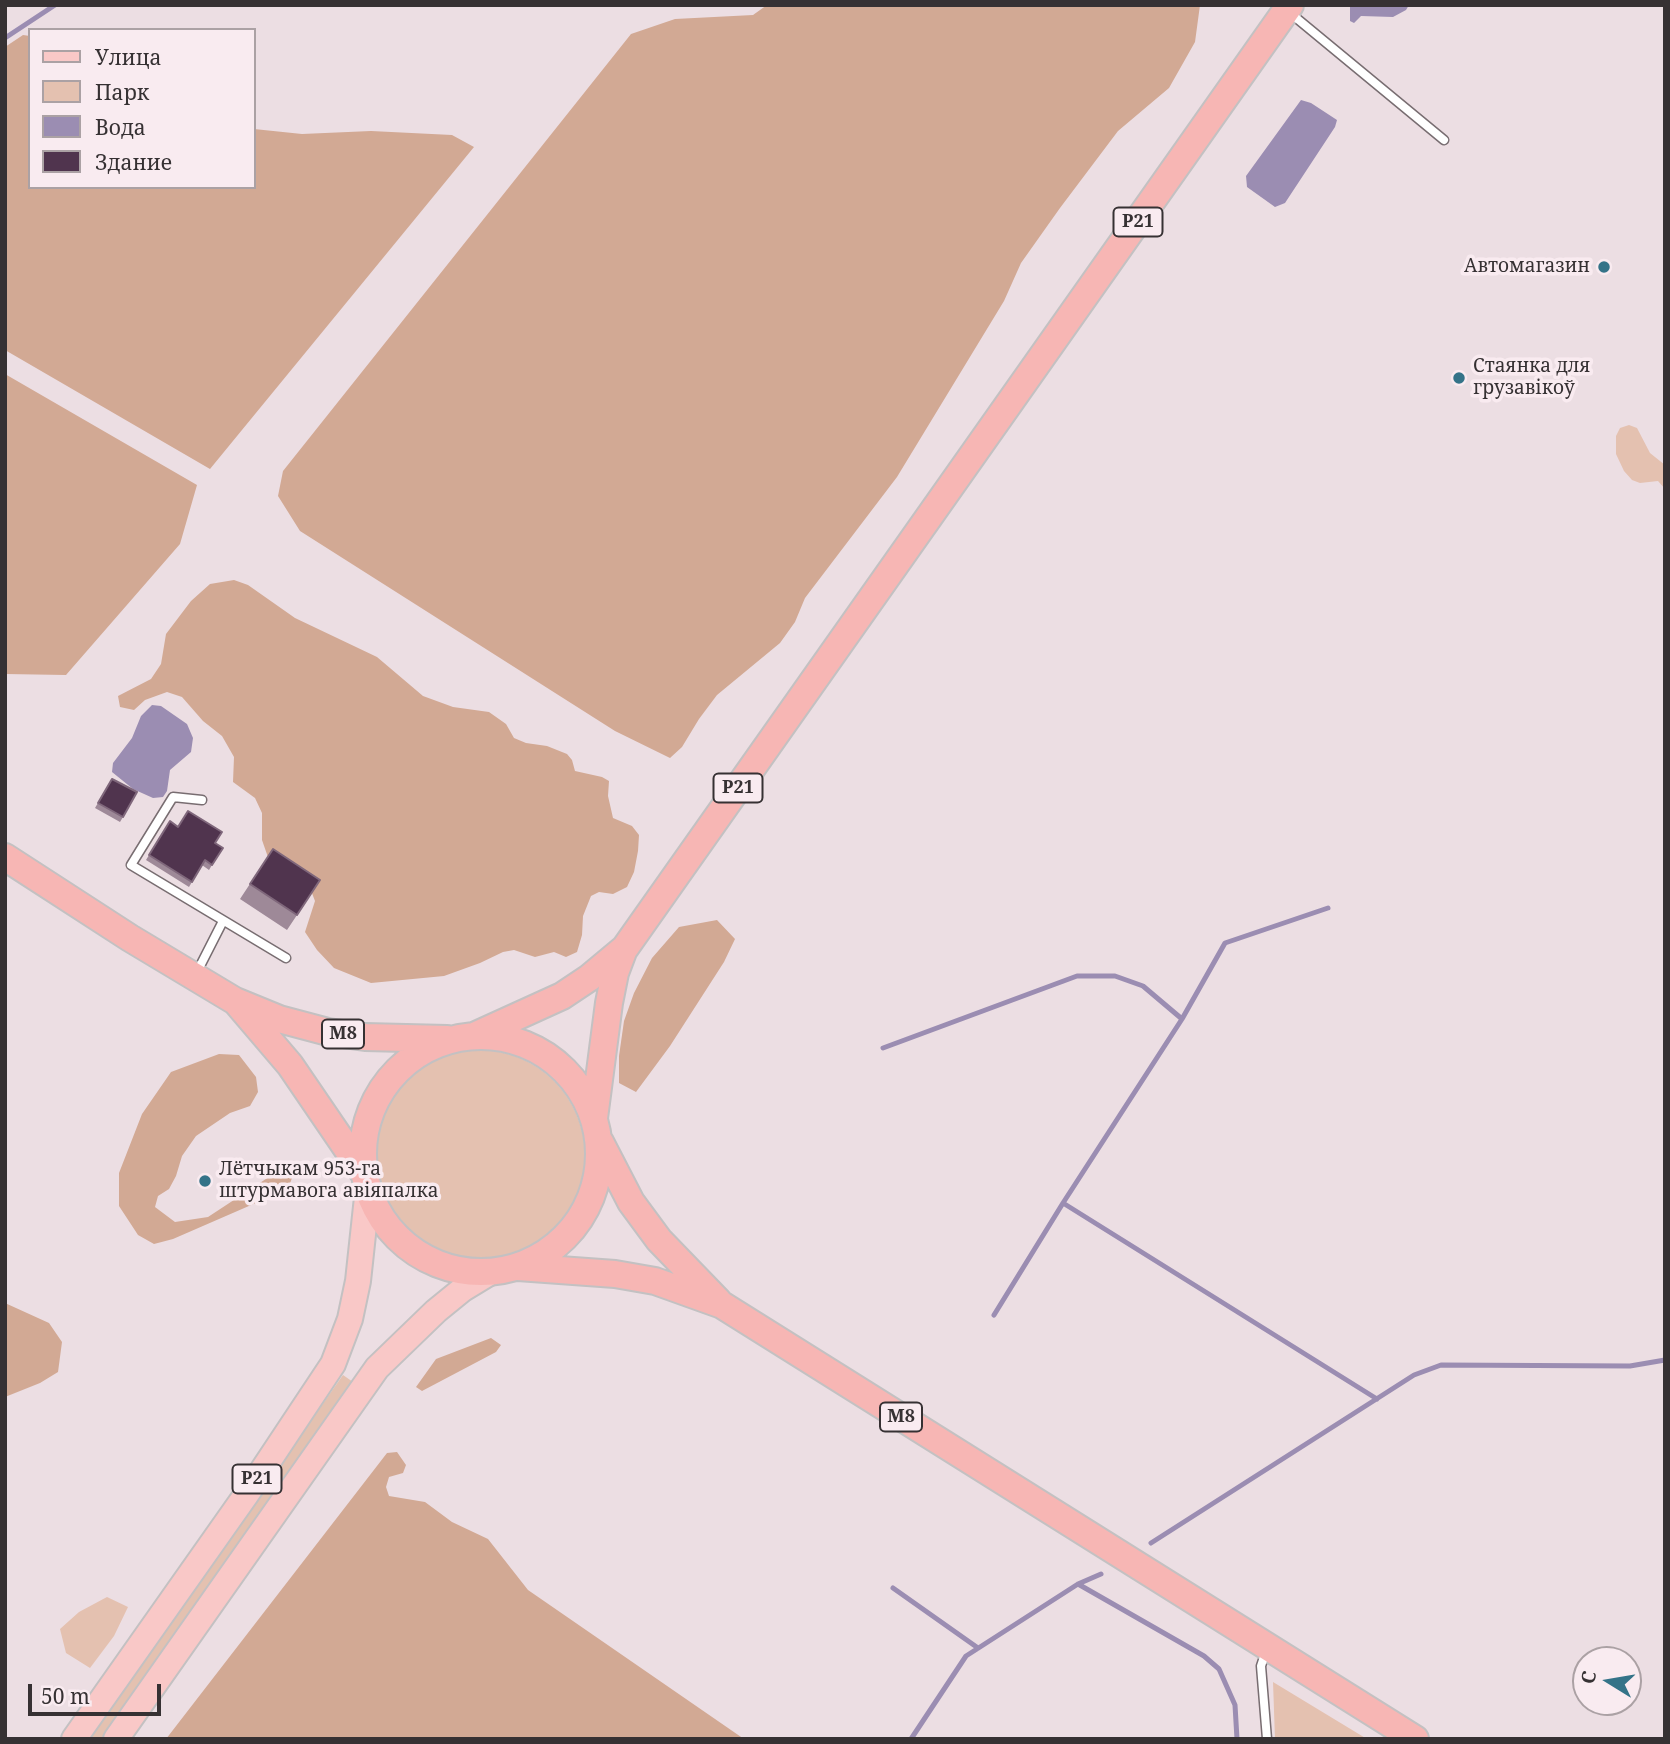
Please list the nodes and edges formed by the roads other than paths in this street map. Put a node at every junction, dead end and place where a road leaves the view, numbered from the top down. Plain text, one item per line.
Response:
1 (1289, 8) edge
2 (1444, 140) dead end
3 (202, 800) dead end
4 (5, 857) edge
5 (223, 920) junction
6 (625, 948) junction
7 (286, 958) dead end
8 (195, 977) junction
9 (235, 1001) junction
10 (465, 1038) junction
11 (596, 1128) junction
12 (367, 1182) junction
13 (518, 1267) junction
14 (491, 1272) junction
15 (722, 1304) junction
16 (1268, 1648) junction
17 (74, 1739) edge
18 (116, 1739) edge
19 (1267, 1739) edge
20 (1415, 1739) edge

1 - 2 lane
1 - 6 highway, Р21
3 - 5 lane
4 - 8 highway, М8
5 - 7 lane
5 - 8 lane
6 - 10 highway, Р21
6 - 11 highway, Р21
8 - 9 highway, М8
9 - 10 highway, М8
9 - 12 highway, М8
10 - 11 highway, М8
10 - 12 highway, М8
11 - 13 highway, М8
11 - 15 highway, М8
12 - 14 highway, М8
12 - 17 main road, Р21
13 - 14 highway, М8
13 - 15 highway, М8
14 - 18 main road, Р21
15 - 16 highway, М8
16 - 19 lane
16 - 20 highway, М8

